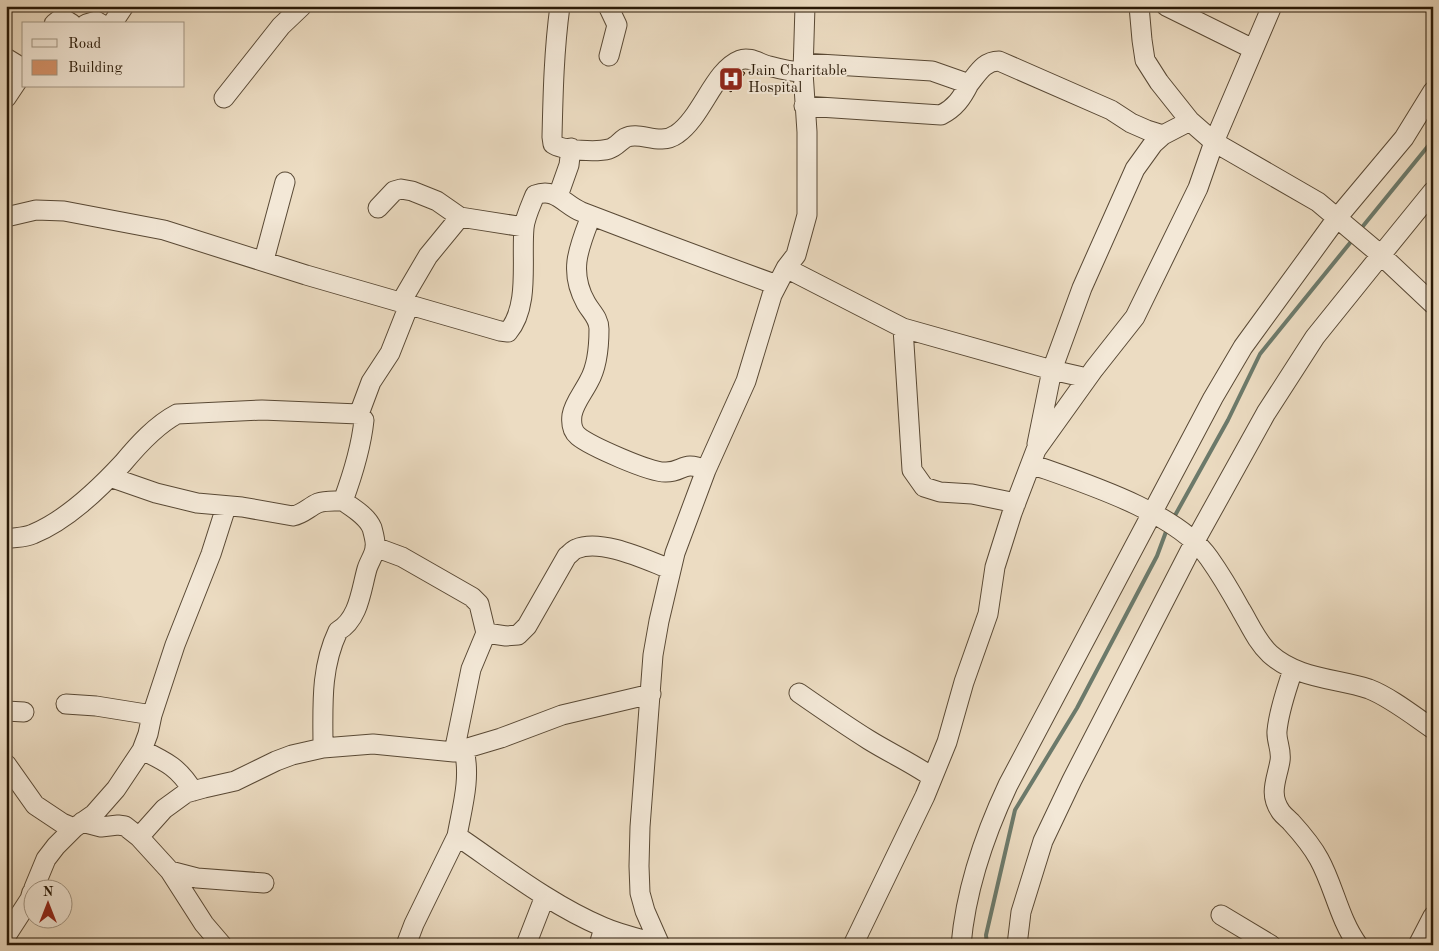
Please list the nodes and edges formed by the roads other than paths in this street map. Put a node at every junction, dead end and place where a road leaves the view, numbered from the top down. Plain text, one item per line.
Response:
1 (124, 6) edge
2 (302, 6) edge
3 (560, 6) edge
4 (608, 6) edge
5 (805, 6) edge
6 (1139, 6) edge
7 (1166, 6) edge
8 (1272, 6) edge
9 (56, 22) edge
10 (69, 22) edge
11 (113, 22) edge
12 (1254, 49) junction
13 (609, 56) dead end
14 (6, 58) edge
15 (803, 68) junction
16 (22, 69) edge
17 (22, 73) edge
18 (969, 84) junction
19 (1433, 91) edge
20 (6, 98) edge
21 (224, 98) dead end
22 (804, 106) junction
23 (1190, 121) junction
24 (1163, 135) junction
25 (1214, 142) junction
26 (571, 148) junction
27 (285, 182) dead end
28 (1433, 191) edge
29 (558, 196) junction
30 (378, 208) dead end
31 (591, 216) junction
32 (6, 217) edge
33 (460, 217) junction
34 (1340, 221) junction
35 (524, 227) junction
36 (1376, 250) junction
37 (264, 260) junction
38 (786, 268) junction
39 (777, 285) junction
40 (405, 304) junction
41 (1433, 304) edge
42 (903, 328) junction
43 (1052, 370) junction
44 (1087, 378) junction
45 (359, 414) junction
46 (1033, 457) junction
47 (706, 470) junction
48 (110, 477) junction
49 (343, 501) junction
50 (1016, 503) junction
51 (226, 507) junction
52 (1174, 527) junction
53 (6, 539) edge
54 (376, 547) junction
55 (670, 568) junction
56 (486, 633) junction
57 (1293, 668) junction
58 (799, 692) dead end
59 (651, 694) junction
60 (66, 704) dead end
61 (152, 714) junction
62 (1433, 729) edge
63 (324, 748) junction
64 (142, 750) junction
65 (459, 751) junction
66 (6, 764) edge
67 (932, 777) junction
68 (194, 791) junction
69 (78, 825) junction
70 (457, 836) junction
71 (139, 837) junction
72 (170, 871) junction
73 (38, 878) edge
74 (264, 883) dead end
75 (545, 896) junction
76 (22, 911) edge
77 (1220, 915) dead end
78 (1433, 916) edge
79 (6, 936) edge
80 (601, 936) edge
81 (659, 944) edge
82 (222, 945) edge
83 (406, 945) edge
84 (526, 945) edge
85 (853, 945) edge
86 (961, 945) edge
87 (1017, 945) edge
88 (1271, 945) edge
89 (1358, 945) edge
90 (1418, 945) edge

1 - 11 street
2 - 21 street
3 - 26 street
4 - 13 street
5 - 15 street
6 - 23 street
7 - 12 street
8 - 12 street
9 - 10 street
12 - 25 street
14 - 16 street
15 - 18 street
15 - 22 street
15 - 26 street
17 - 20 street
18 - 22 street
18 - 24 street
19 - 34 street
22 - 38 street
23 - 24 street
23 - 25 street
24 - 43 street
25 - 34 street
25 - 44 street
26 - 29 street
27 - 37 street
28 - 36 street
29 - 31 street
29 - 35 street
30 - 33 street
31 - 39 street
31 - 47 street
32 - 37 street
33 - 35 street
33 - 40 street
34 - 36 street
34 - 52 street
35 - 40 street
36 - 41 street
36 - 52 street
37 - 40 street
38 - 39 street
38 - 42 street
39 - 47 street
40 - 45 street
42 - 43 street
42 - 50 street
43 - 44 street
43 - 46 street
44 - 46 street
45 - 48 street
45 - 49 street
46 - 50 street
46 - 52 street
47 - 55 street
48 - 51 street
48 - 53 street
49 - 51 street
49 - 54 street
50 - 67 street
51 - 61 street
52 - 57 street
52 - 86 street
52 - 87 street
54 - 56 street
54 - 63 street
55 - 56 street
55 - 59 street
56 - 65 street
57 - 62 street
57 - 89 street
58 - 67 street
59 - 65 street
59 - 81 street
60 - 61 street
61 - 64 street
63 - 65 street
63 - 68 street
64 - 68 street
64 - 69 street
65 - 70 street
66 - 69 street
67 - 85 street
68 - 71 street
69 - 71 street
69 - 73 street
70 - 75 street
70 - 83 street
71 - 72 street
72 - 74 street
72 - 82 street
75 - 80 street
75 - 84 street
76 - 79 street
77 - 88 street
78 - 90 street
80 - 81 street

